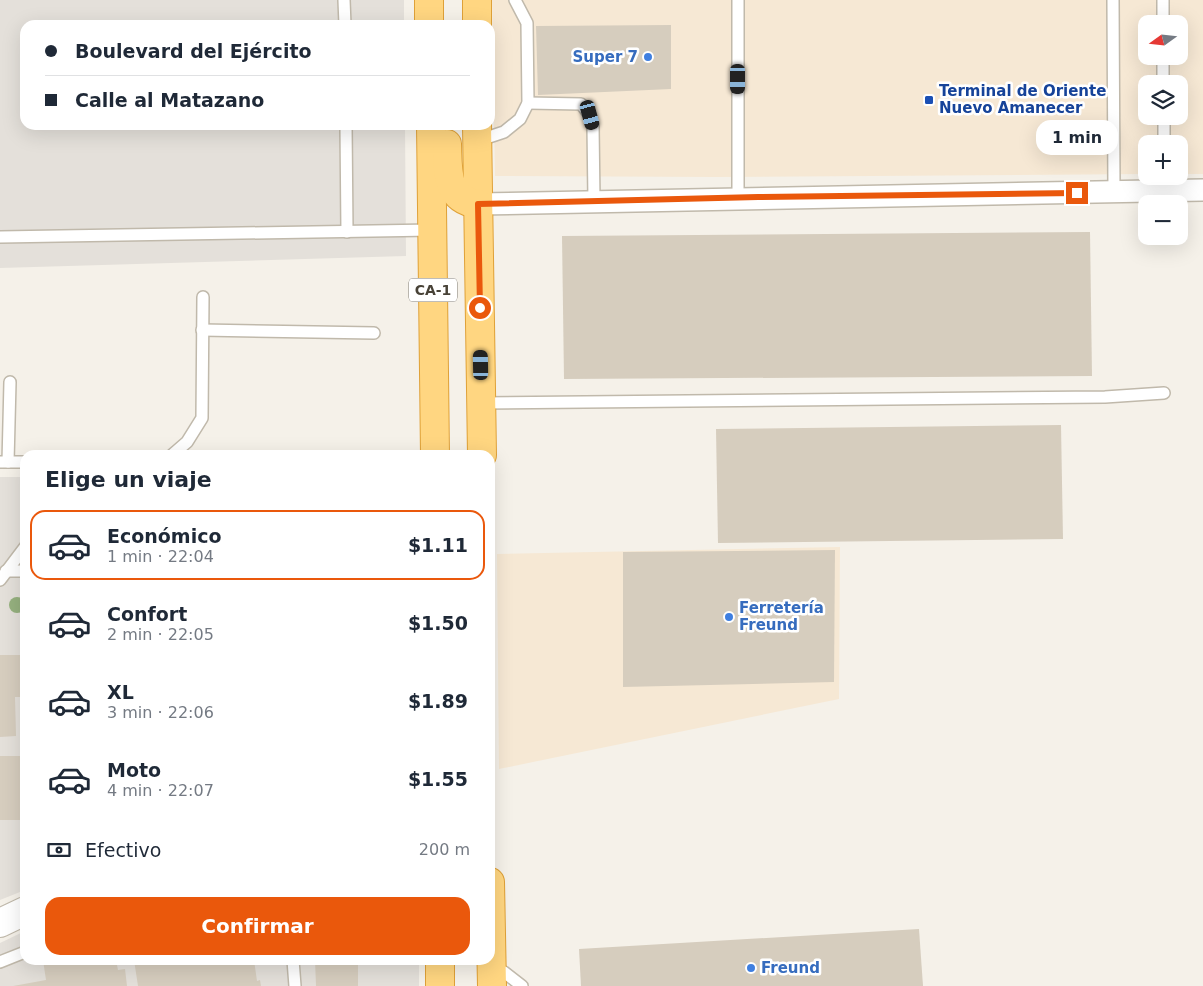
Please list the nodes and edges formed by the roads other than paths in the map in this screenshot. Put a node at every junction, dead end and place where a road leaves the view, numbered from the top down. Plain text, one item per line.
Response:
1 (344, 0) edge
2 (429, 0) edge
3 (446, 0) edge
4 (477, 0) edge
5 (515, 0) edge
6 (738, 0) edge
7 (1113, 0) edge
8 (1163, 0) edge
9 (1163, 15) edge
10 (345, 20) edge
11 (429, 20) edge
12 (446, 20) edge
13 (477, 20) edge
14 (528, 103) junction
15 (346, 130) edge
16 (430, 130) edge
17 (447, 130) edge
18 (477, 133) edge
19 (1158, 185) edge
20 (1170, 185) edge
21 (1203, 190) edge
22 (1114, 192) junction
23 (738, 197) junction
24 (594, 201) junction
25 (478, 204) junction
26 (432, 230) junction
27 (347, 232) junction
28 (0, 237) edge
29 (203, 297) dead end
30 (202, 330) junction
31 (374, 333) dead end
32 (10, 382) dead end
33 (1164, 393) dead end
34 (482, 403) junction
35 (178, 450) edge
36 (435, 450) edge
37 (482, 450) edge
38 (4, 462) edge
39 (20, 462) edge
40 (20, 553) edge
41 (20, 572) edge
42 (3, 575) edge
43 (20, 913) edge
44 (0, 923) edge
45 (20, 954) edge
46 (0, 962) edge
47 (293, 965) edge
48 (440, 965) edge
49 (492, 977) edge
50 (295, 986) edge
51 (440, 986) edge
52 (522, 986) edge

1 - 10 lane
2 - 11 highway
3 - 12 highway
4 - 13 highway
5 - 14 lane
6 - 23 lane
7 - 22 lane
8 - 9 lane
14 - 18 lane
14 - 24 lane
15 - 27 lane
16 - 26 highway, CA-1
17 - 25 highway
18 - 25 highway
19 - 22 street
20 - 21 street
22 - 23 street
23 - 24 street
24 - 25 street
25 - 34 highway
26 - 27 lane
26 - 36 highway, CA-1
27 - 28 lane
29 - 30 lane
30 - 31 lane
30 - 35 lane
32 - 38 lane
33 - 34 lane
34 - 37 highway
38 - 39 lane
40 - 42 lane
41 - 42 lane
43 - 44 street
45 - 46 lane
47 - 50 lane
48 - 51 highway
49 - 52 lane

